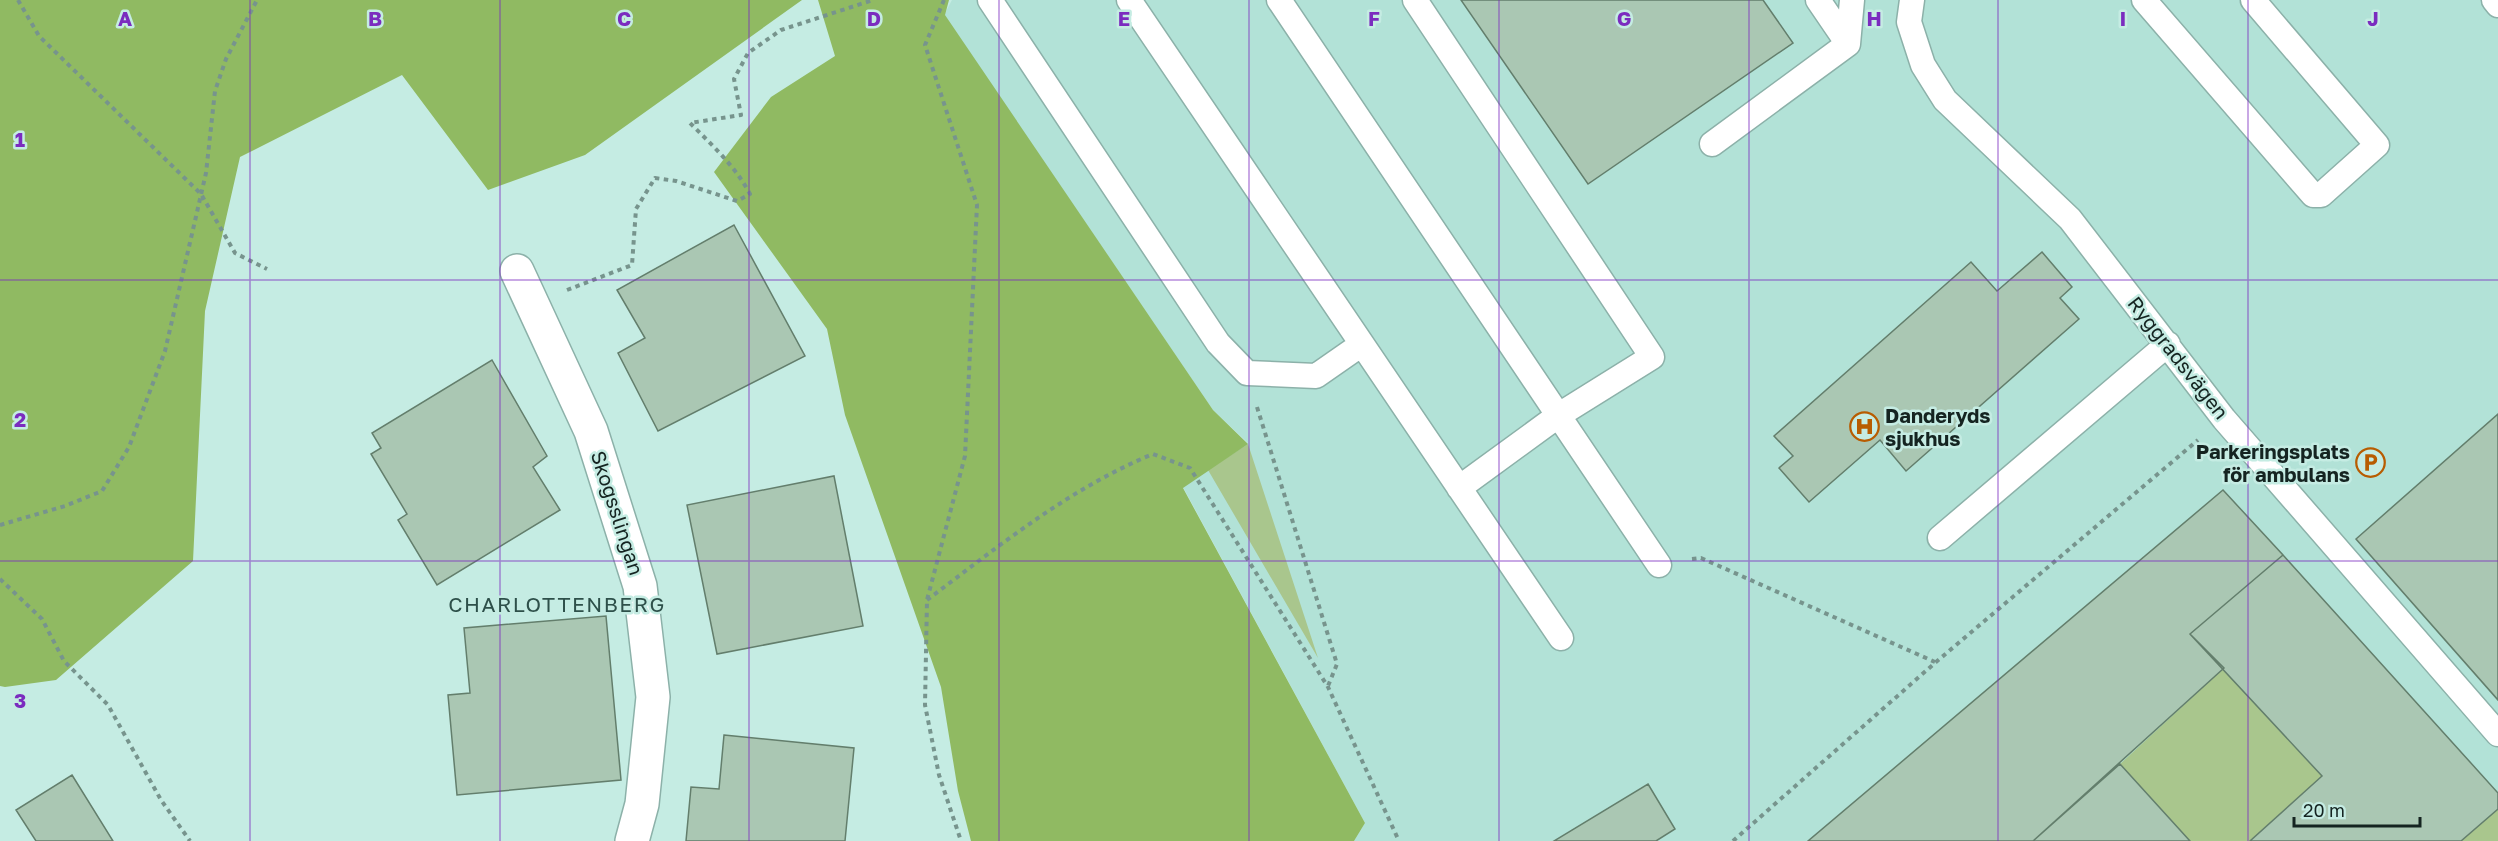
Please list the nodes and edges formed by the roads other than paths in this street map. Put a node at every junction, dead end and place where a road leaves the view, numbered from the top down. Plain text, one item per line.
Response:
1 (990, 0) edge
2 (1129, 0) edge
3 (1279, 0) edge
4 (1415, 0) edge
5 (1818, 0) edge
6 (1852, 0) edge
7 (1911, 0) edge
8 (2144, 0) edge
9 (2253, 0) edge
10 (2494, 0) edge
11 (2498, 5) edge
12 (1848, 44) junction
13 (1712, 144) dead end
14 (517, 271) dead end
15 (1362, 344) junction
16 (2168, 345) junction
17 (1559, 415) junction
18 (1459, 488) junction
19 (1940, 538) dead end
20 (1659, 565) road end
21 (1561, 638) dead end
22 (2498, 734) edge
23 (632, 841) edge

1 - 15 lane
2 - 15 lane
3 - 17 lane
4 - 17 lane
5 - 12 lane
6 - 12 lane
7 - 16 lane, Ryggradsvägen
8 - 9 lane
10 - 11 lane
12 - 13 lane
14 - 23 street, Skogsslingan
15 - 18 lane
16 - 19 lane
16 - 22 lane, Ryggradsvägen
17 - 18 lane
17 - 20 lane
18 - 21 lane

